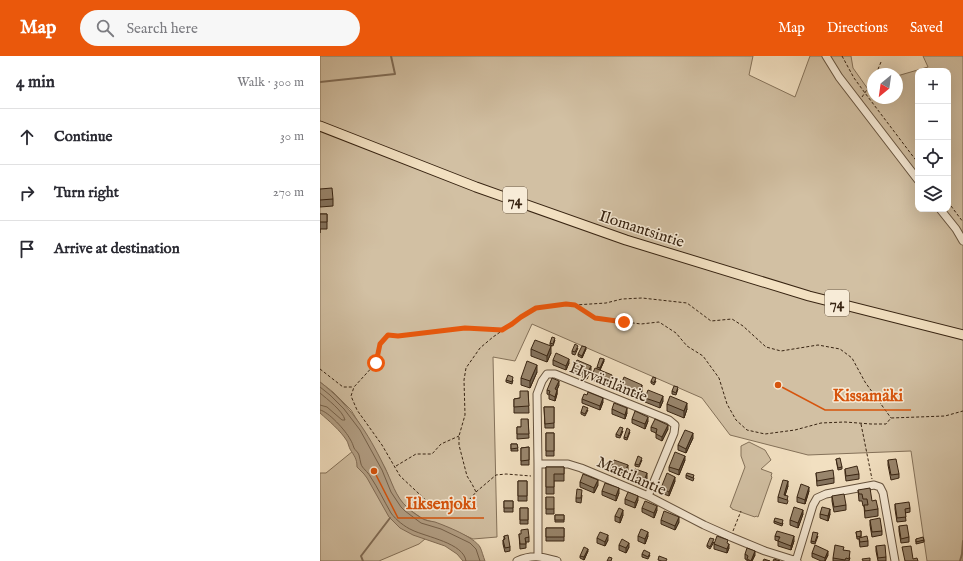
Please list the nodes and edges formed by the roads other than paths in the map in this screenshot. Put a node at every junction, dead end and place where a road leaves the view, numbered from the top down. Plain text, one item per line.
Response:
1 (826, 56) edge
2 (320, 126) edge
3 (915, 176) edge
4 (942, 212) edge
5 (963, 241) edge
6 (963, 335) edge
7 (538, 464) junction
8 (648, 496) junction
9 (538, 556) junction
10 (518, 561) edge
11 (558, 561) edge
12 (796, 561) edge
13 (895, 561) edge

1 - 3 street
2 - 6 main road, Ilomantsintie / 74
4 - 5 street
7 - 8 street, Mattilantie
7 - 8 street, Hyväriläntie
7 - 9 street
8 - 12 street, Mattilantie
9 - 10 street
9 - 11 street
12 - 13 street

